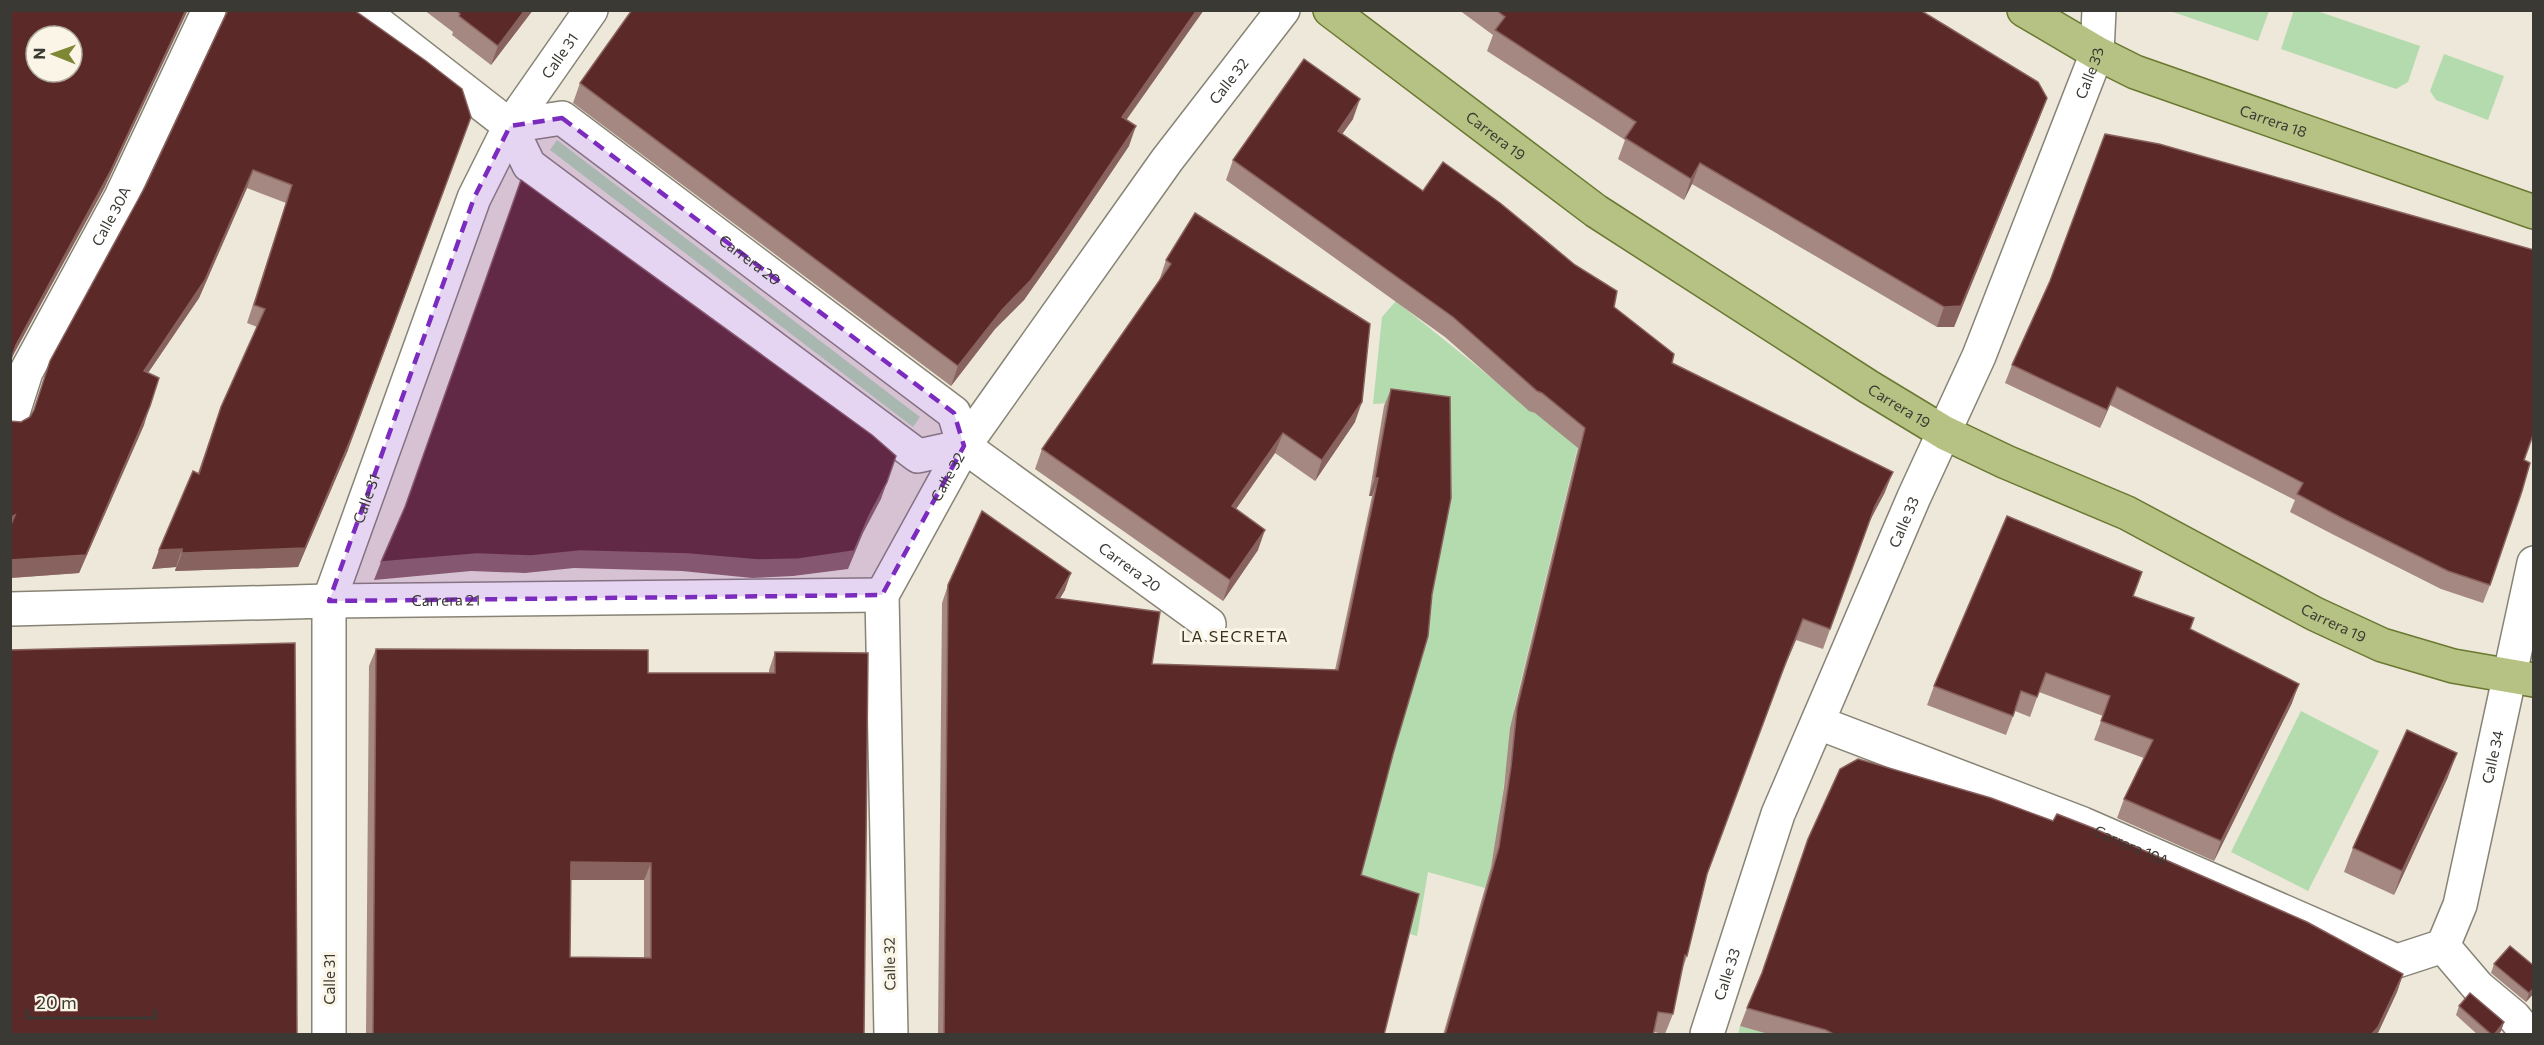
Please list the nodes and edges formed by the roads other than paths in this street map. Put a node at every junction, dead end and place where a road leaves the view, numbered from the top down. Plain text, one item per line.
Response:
1 (210, 10) edge
2 (361, 10) edge
3 (591, 10) edge
4 (1283, 10) edge
5 (1330, 10) edge
6 (2024, 10) edge
7 (2099, 10) edge
8 (2097, 53) junction
9 (510, 126) junction
10 (2534, 212) edge
11 (10, 422) edge
12 (1945, 433) junction
13 (964, 446) junction
14 (2534, 563) edge
15 (882, 595) junction
16 (329, 601) junction
17 (10, 609) edge
18 (1209, 624) dead end
19 (2521, 678) edge
20 (1819, 723) junction
21 (2444, 946) junction
22 (329, 1035) edge
23 (891, 1035) edge
24 (1707, 1035) edge
25 (2528, 1035) edge

1 - 11 street, Calle 30A
2 - 9 street
3 - 9 street, Calle 31
4 - 13 street, Calle 32
5 - 12 main road, Carrera 19
6 - 8 main road, Carrera 18
7 - 8 street, Calle 33
8 - 10 main road, Carrera 18
8 - 12 street, Calle 33
9 - 13 street
9 - 13 street, Carrera 20
9 - 16 street, Calle 31
12 - 19 main road, Carrera 19
12 - 20 street, Calle 33
13 - 15 street, Calle 32
13 - 18 street, Carrera 20
14 - 19 street, Calle 34
15 - 16 street, Carrera 21
15 - 23 street, Calle 32
16 - 17 street, Carrera 21
16 - 22 street, Calle 31
19 - 21 street, Calle 34
20 - 21 street, Carrera 19A
20 - 24 street, Calle 33
21 - 25 street

